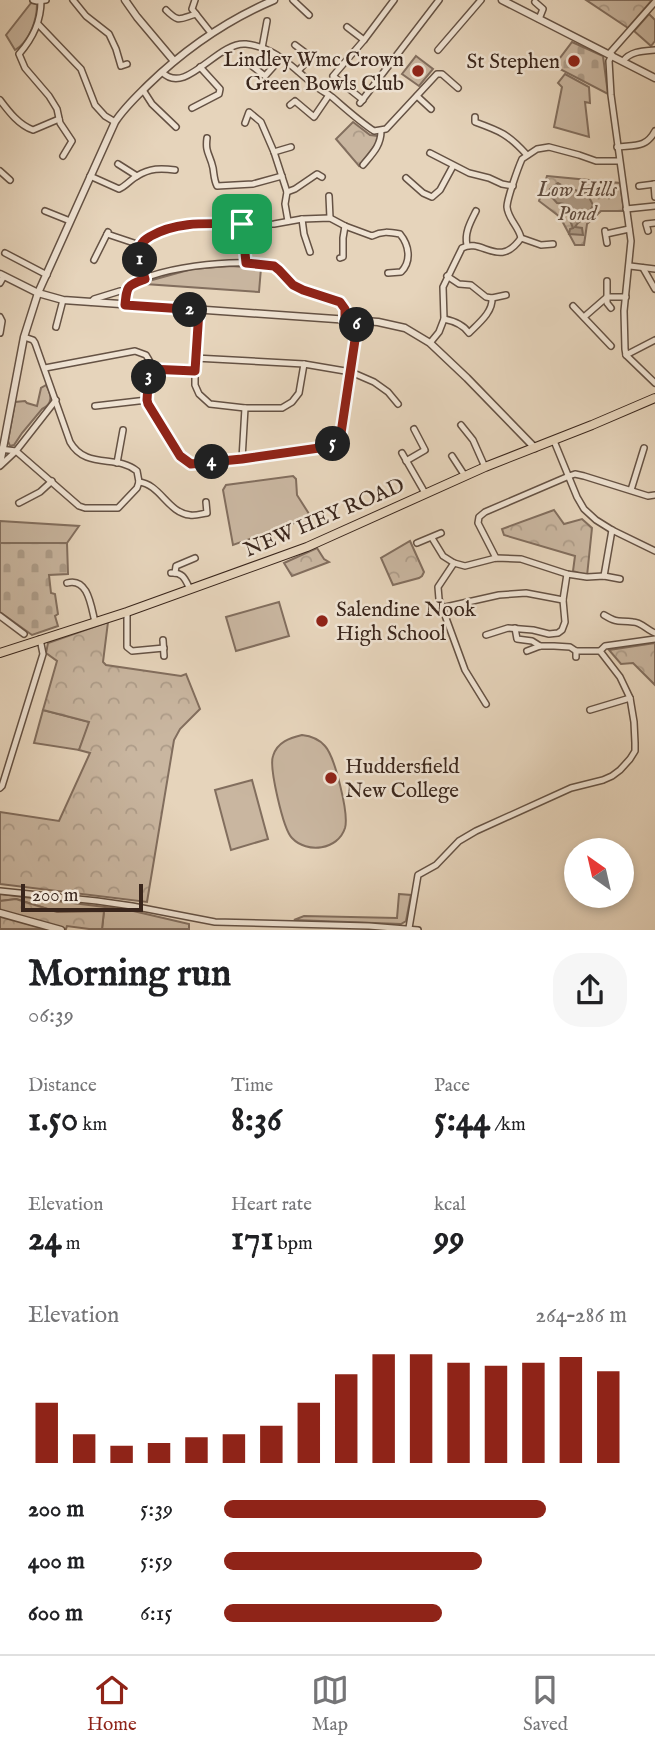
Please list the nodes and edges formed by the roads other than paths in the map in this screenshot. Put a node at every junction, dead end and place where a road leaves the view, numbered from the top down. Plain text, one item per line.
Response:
1 (33, 0) edge
2 (73, 0) edge
3 (125, 0) edge
4 (195, 0) edge
5 (274, 0) edge
6 (293, 0) edge
7 (394, 0) edge
8 (481, 0) edge
9 (502, 0) edge
10 (44, 1) edge
11 (436, 1) edge
12 (538, 2) edge
13 (655, 2) edge
14 (166, 10) dead end
15 (195, 14) junction
16 (309, 15) dead end
17 (540, 19) junction
18 (38, 24) junction
19 (269, 26) dead end
20 (347, 27) dead end
21 (211, 33) junction
22 (364, 40) junction
23 (296, 45) dead end
24 (262, 48) junction
25 (438, 50) dead end
26 (655, 50) edge
27 (11, 53) dead end
28 (19, 54) junction
29 (610, 54) junction
30 (281, 58) junction
31 (174, 61) junction
32 (623, 61) junction
33 (127, 64) dead end
34 (252, 66) dead end
35 (200, 67) junction
36 (298, 71) junction
37 (162, 72) junction
38 (655, 78) edge
39 (458, 89) dead end
40 (143, 90) junction
41 (329, 95) junction
42 (417, 96) junction
43 (0, 100) edge
44 (290, 105) dead end
45 (192, 108) dead end
46 (431, 109) dead end
47 (59, 119) junction
48 (115, 122) junction
49 (474, 122) dead end
50 (245, 123) dead end
51 (176, 127) dead end
52 (381, 131) junction
53 (655, 131) edge
54 (207, 138) dead end
55 (291, 147) dead end
56 (617, 147) junction
57 (274, 152) junction
58 (430, 153) dead end
59 (68, 154) dead end
60 (527, 155) junction
61 (619, 161) junction
62 (118, 164) dead end
63 (221, 165) dead end
64 (363, 165) dead end
65 (213, 166) junction
66 (453, 166) junction
67 (175, 170) dead end
68 (0, 171) edge
69 (90, 176) junction
70 (137, 176) junction
71 (282, 176) junction
72 (322, 177) dead end
73 (406, 178) dead end
74 (10, 180) dead end
75 (654, 184) edge
76 (513, 186) junction
77 (639, 186) dead end
78 (287, 192) junction
79 (330, 196) dead end
80 (655, 197) edge
81 (655, 205) edge
82 (626, 209) junction
83 (45, 211) dead end
84 (476, 211) dead end
85 (330, 218) junction
86 (302, 219) junction
87 (71, 221) junction
88 (288, 221) junction
89 (655, 223) edge
90 (242, 224) junction
91 (345, 226) junction
92 (629, 229) junction
93 (648, 231) dead end
94 (372, 236) junction
95 (521, 238) junction
96 (607, 243) dead end
97 (369, 244) dead end
98 (553, 244) dead end
99 (141, 245) junction
100 (467, 245) junction
101 (310, 252) dead end
102 (5, 253) dead end
103 (340, 258) dead end
104 (94, 260) dead end
105 (246, 263) junction
106 (630, 266) junction
107 (643, 268) junction
108 (655, 269) edge
109 (388, 273) dead end
110 (2, 275) edge
111 (47, 275) junction
112 (447, 276) junction
113 (145, 279) junction
114 (607, 281) dead end
115 (0, 283) edge
116 (655, 289) edge
117 (126, 291) junction
118 (38, 293) junction
119 (506, 295) dead end
120 (607, 297) junction
121 (626, 297) junction
122 (492, 298) junction
123 (63, 300) junction
124 (91, 302) junction
125 (125, 305) junction
126 (573, 306) dead end
127 (611, 308) dead end
128 (199, 310) junction
129 (0, 317) edge
130 (584, 317) junction
131 (444, 319) junction
132 (345, 320) junction
133 (358, 320) junction
134 (56, 327) dead end
135 (0, 333) edge
136 (24, 337) junction
137 (655, 340) edge
138 (430, 343) junction
139 (611, 346) dead end
140 (626, 355) junction
141 (195, 358) junction
142 (304, 364) junction
143 (45, 368) junction
144 (149, 369) junction
145 (195, 371) junction
146 (351, 372) junction
147 (655, 383) edge
148 (655, 398) edge
149 (56, 400) junction
150 (147, 400) junction
151 (398, 404) dead end
152 (95, 406) dead end
153 (245, 408) junction
154 (461, 425) dead end
155 (414, 429) dead end
156 (123, 430) dead end
157 (554, 441) junction
158 (644, 448) dead end
159 (1, 449) edge
160 (535, 449) junction
161 (16, 451) junction
162 (402, 453) dead end
163 (452, 456) dead end
164 (242, 459) junction
165 (406, 461) junction
166 (117, 463) junction
167 (0, 465) edge
168 (485, 467) junction
169 (464, 476) junction
170 (569, 476) junction
171 (52, 481) junction
172 (139, 482) junction
173 (631, 490) junction
174 (425, 493) junction
175 (655, 495) edge
176 (206, 502) dead end
177 (19, 503) dead end
178 (612, 530) junction
179 (441, 533) dead end
180 (432, 538) junction
181 (417, 543) dead end
182 (655, 551) edge
183 (195, 558) dead end
184 (496, 558) junction
185 (454, 563) junction
186 (566, 574) junction
187 (604, 576) junction
188 (620, 579) dead end
189 (67, 583) dead end
190 (190, 590) junction
191 (563, 600) junction
192 (441, 608) junction
193 (127, 612) junction
194 (604, 615) dead end
195 (0, 616) edge
196 (95, 622) junction
197 (515, 628) junction
198 (655, 633) edge
199 (24, 634) dead end
200 (486, 635) dead end
201 (40, 639) junction
202 (655, 639) edge
203 (163, 640) dead end
204 (540, 646) junction
205 (164, 648) junction
206 (527, 651) dead end
207 (600, 651) junction
208 (0, 653) edge
209 (164, 656) dead end
210 (629, 698) junction
211 (486, 705) dead end
212 (590, 710) dead end
213 (0, 788) edge
214 (0, 891) edge
215 (0, 912) edge
216 (409, 928) edge
217 (61, 929) edge
218 (418, 929) edge

1 - 10 street
2 - 33 street
3 - 31 street
4 - 15 street
5 - 21 street
6 - 16 street
7 - 22 street
8 - 25 street
9 - 17 street
10 - 18 street
11 - 22 street
12 - 17 street
13 - 29 street
14 - 15 street
15 - 21 street
17 - 29 street
18 - 28 street
18 - 48 street
19 - 24 street
20 - 22 street
21 - 31 street
23 - 36 street
24 - 30 street
24 - 35 street
26 - 32 street
27 - 28 street
28 - 47 street
29 - 32 street
29 - 56 street
30 - 34 street
30 - 36 street
31 - 37 street
32 - 38 street
35 - 37 street
35 - 45 street
36 - 41 street
37 - 40 street
39 - 42 street
40 - 48 street
40 - 51 street
41 - 44 street
41 - 52 street
42 - 46 street
42 - 52 street
43 - 47 street
47 - 59 street
48 - 69 street
49 - 60 street
50 - 57 street
52 - 64 street
53 - 56 street
54 - 65 street
55 - 57 street
56 - 61 street
57 - 71 street
58 - 66 street
60 - 61 street
60 - 76 street
61 - 82 street
62 - 70 street
63 - 65 street
65 - 71 street
66 - 73 street
66 - 76 street
67 - 70 street
68 - 74 street
69 - 70 street
69 - 87 street
71 - 78 street
72 - 78 street
75 - 77 street
75 - 80 street
76 - 95 street
78 - 88 street
79 - 85 street
81 - 82 street
82 - 92 street
83 - 87 street
84 - 100 street
85 - 86 street
85 - 91 street
86 - 88 street
86 - 101 street
87 - 111 street
88 - 90 street
89 - 93 street
90 - 99 street
90 - 105 street
91 - 94 street
91 - 103 street
92 - 96 street
92 - 106 street
94 - 97 street
94 - 109 street
95 - 98 street
95 - 100 street
99 - 104 street
99 - 113 street
100 - 112 street
102 - 111 street
105 - 113 street
105 - 132 street
106 - 107 street
106 - 121 street
107 - 108 street
107 - 116 street
110 - 115 street
110 - 118 street
111 - 118 street
112 - 122 street
112 - 131 street
113 - 117 street
114 - 120 street
117 - 124 street
117 - 125 street
118 - 123 street
118 - 136 street
119 - 122 street
120 - 121 street
120 - 127 street
120 - 130 street
121 - 140 street
122 - 131 street
123 - 124 street
123 - 134 street
124 - 125 street
125 - 128 street
126 - 130 street
128 - 132 street
128 - 141 street
129 - 135 street
130 - 139 street
131 - 138 street
132 - 133 street
133 - 138 street
133 - 146 street
136 - 143 street
136 - 159 street
137 - 140 street
138 - 160 street
140 - 147 street
141 - 142 street
141 - 145 street
142 - 146 street
142 - 153 street
143 - 144 street
143 - 149 street
144 - 145 street
144 - 150 street
145 - 153 street
146 - 151 street
146 - 164 street
148 - 157 highway, NEW HEY ROAD
149 - 161 street
149 - 166 street
150 - 152 street
150 - 164 street
153 - 164 street
154 - 168 street
155 - 165 street
156 - 166 street
157 - 160 highway, NEW HEY ROAD
157 - 170 street
158 - 173 street
159 - 161 street
159 - 167 street
160 - 168 highway, NEW HEY ROAD
161 - 167 street
161 - 171 street
162 - 165 street
163 - 169 street
165 - 174 street
166 - 172 street
168 - 169 highway, NEW HEY ROAD
169 - 174 highway, NEW HEY ROAD
170 - 173 street
170 - 178 street
170 - 184 street
171 - 172 street
171 - 177 street
172 - 176 street
173 - 175 street
174 - 190 highway, NEW HEY ROAD
178 - 182 street
178 - 187 street
179 - 180 street
180 - 181 street
180 - 185 street
183 - 190 street
184 - 185 street
184 - 186 street
185 - 192 street
186 - 187 street
186 - 191 street
187 - 188 street
189 - 196 street
190 - 193 highway, NEW HEY ROAD
191 - 192 street
191 - 197 street
192 - 211 street
193 - 196 highway, NEW HEY ROAD
193 - 205 street
194 - 198 street
195 - 199 street
196 - 201 highway, NEW HEY ROAD
197 - 200 street
197 - 204 street
201 - 208 highway, NEW HEY ROAD
201 - 213 street
202 - 207 street
203 - 205 street
204 - 206 street
204 - 207 street
205 - 209 street
207 - 210 street
210 - 212 street
210 - 216 street
214 - 216 street
215 - 217 street
216 - 218 street

